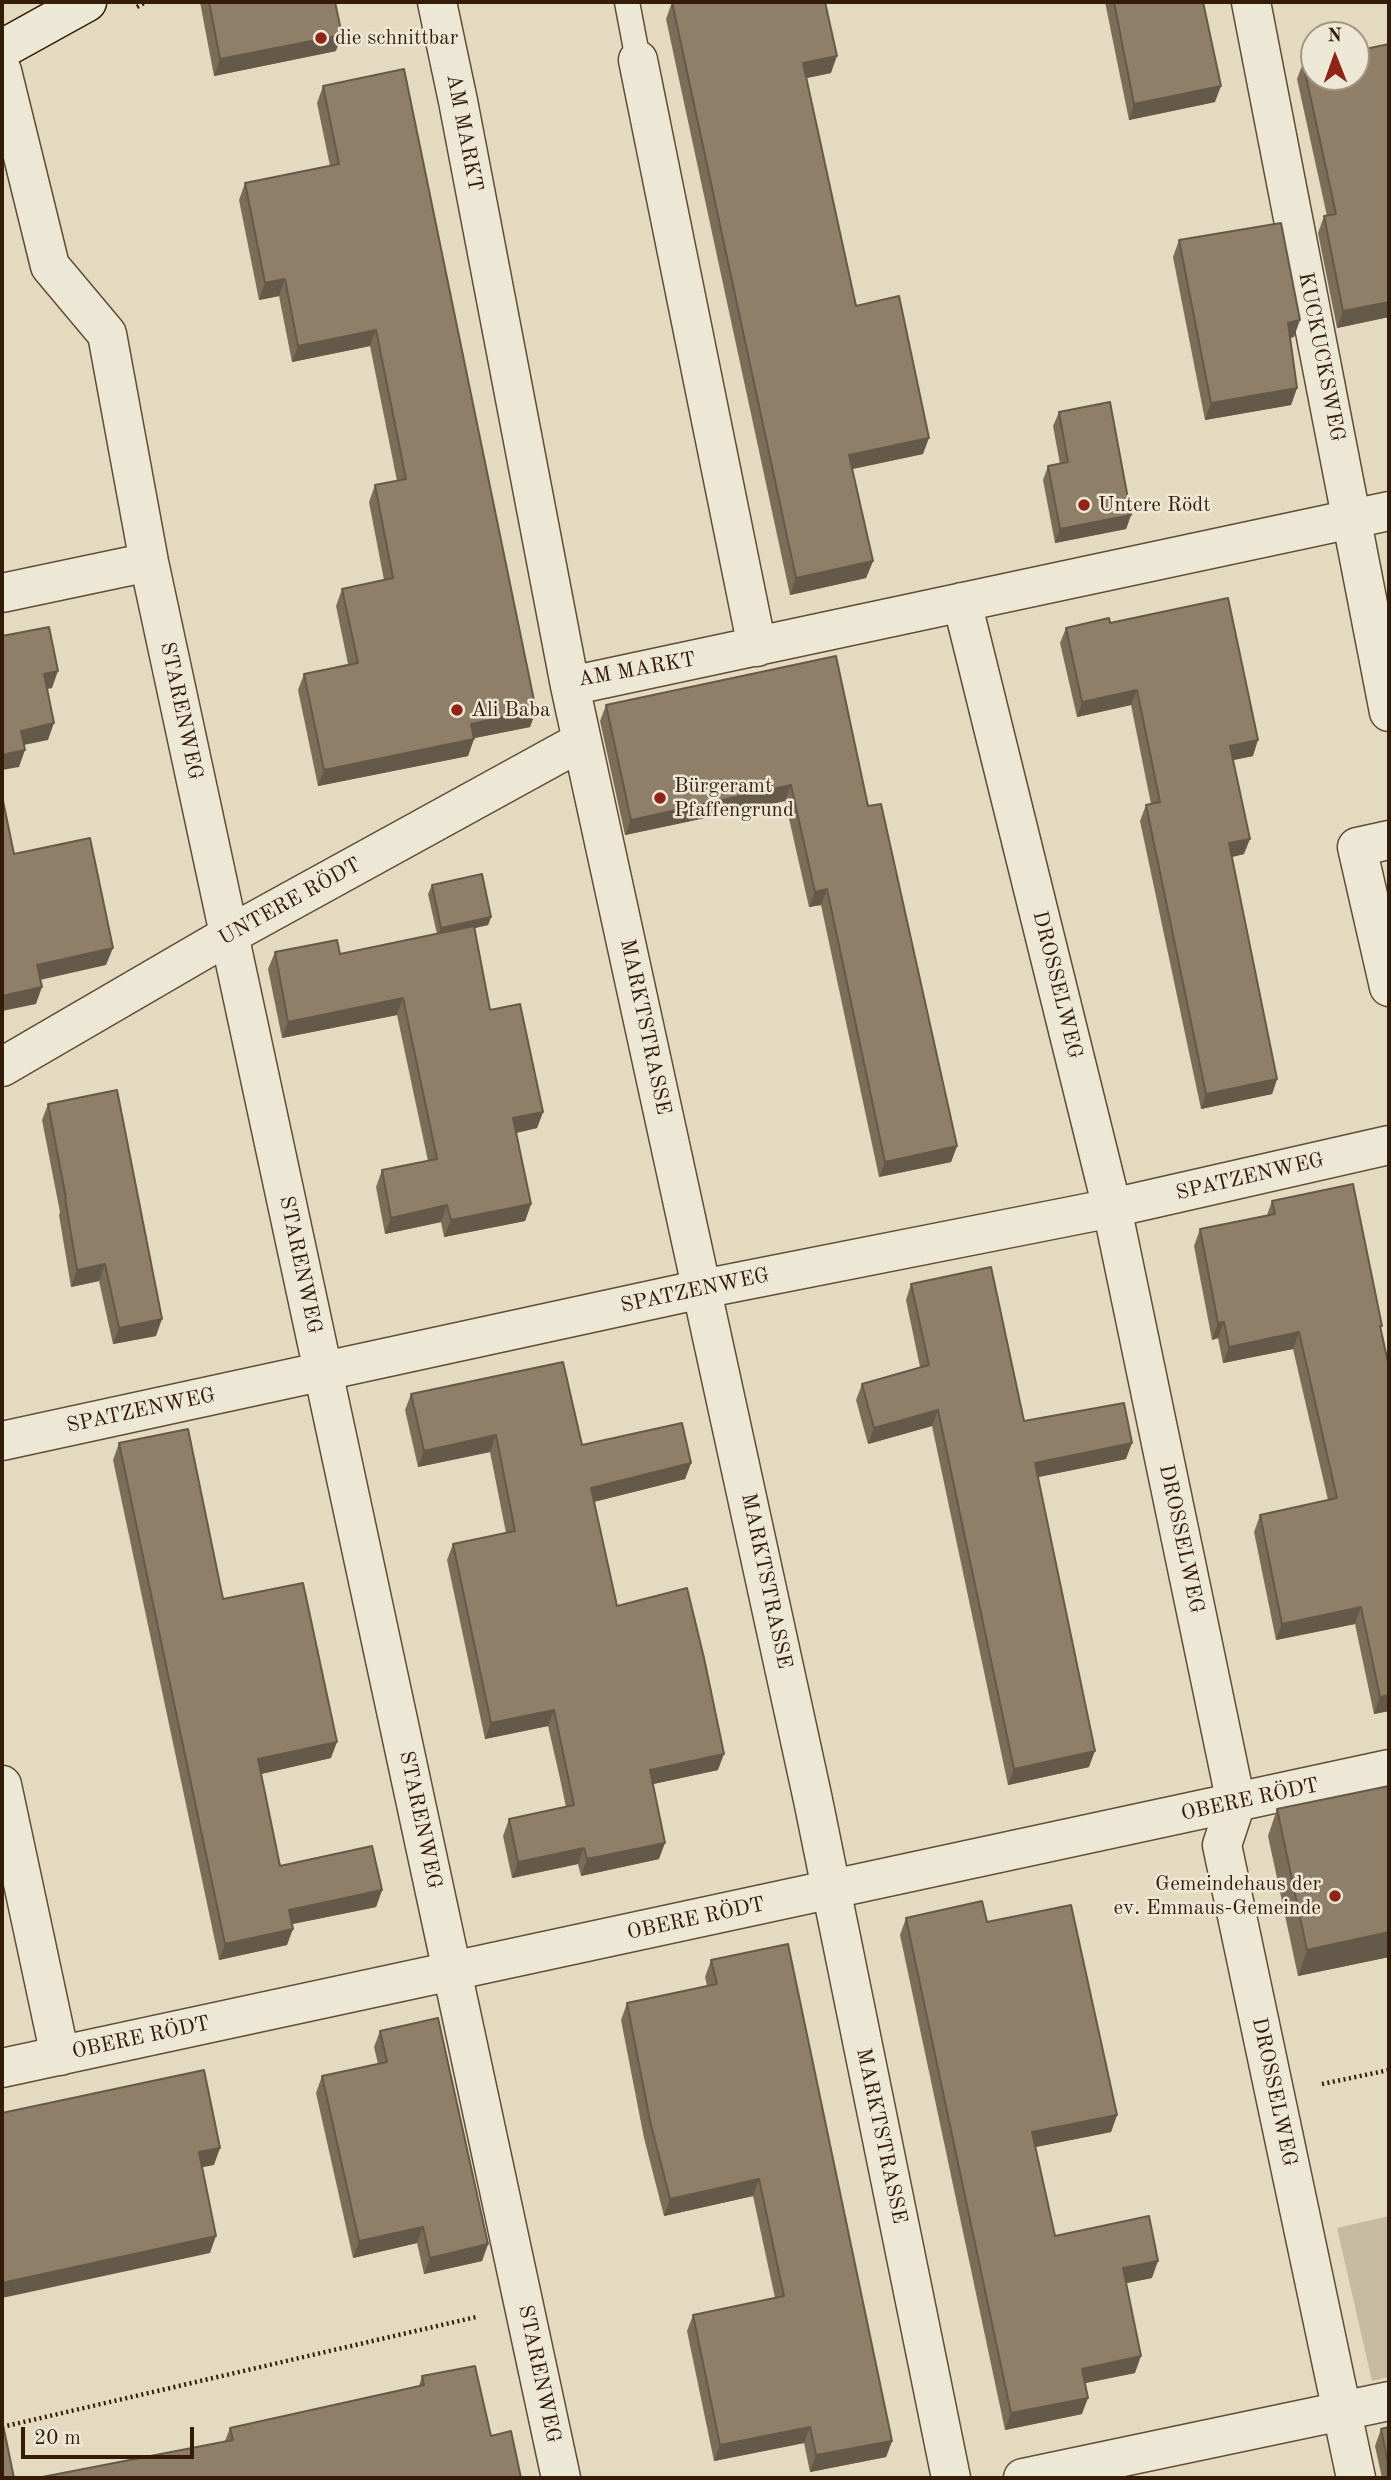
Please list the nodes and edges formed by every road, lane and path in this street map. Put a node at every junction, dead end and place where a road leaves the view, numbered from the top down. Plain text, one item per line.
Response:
1 (88, 2) edge
2 (437, 2) edge
3 (626, 2) edge
4 (1251, 2) edge
5 (2, 49) edge
6 (638, 60) joint
7 (2, 71) edge
8 (1389, 512) edge
9 (1352, 519) junction
10 (149, 562) junction
11 (2, 593) edge
12 (962, 602) junction
13 (757, 647) junction
14 (570, 685) junction
15 (1389, 712) edge
16 (582, 741) junction
17 (1389, 840) edge
18 (229, 935) junction
19 (1389, 987) edge
20 (2, 1067) edge
21 (1389, 1145) edge
22 (1112, 1208) junction
23 (702, 1289) junction
24 (323, 1372) junction
25 (2, 1441) edge
26 (1389, 1769) edge
27 (2, 1785) edge
28 (1236, 1803) junction
29 (831, 1890) junction
30 (452, 1972) junction
31 (60, 2056) junction
32 (2, 2068) edge
33 (1389, 2070) edge
34 (1274, 2093) junction
35 (524, 2306) junction
36 (1389, 2402) edge
37 (1341, 2411) junction
38 (2, 2427) edge
39 (561, 2478) edge
40 (951, 2478) edge
41 (1023, 2478) edge
42 (1356, 2478) edge

1 - 5 street
2 - 14 street, AM MARKT
3 - 6 lane
4 - 9 street, KUCKUCKSWEG
6 - 13 street
7 - 10 street, STARENWEG
8 - 9 street
9 - 12 street
9 - 15 street, KUCKUCKSWEG
10 - 11 street
10 - 18 street, STARENWEG
12 - 13 street
12 - 22 street, DROSSELWEG
13 - 14 street, AM MARKT
14 - 16 street, MARKTSTRASSE
16 - 18 street, UNTERE RÖDT
16 - 23 street, MARKTSTRASSE
17 - 19 street
18 - 20 street, UNTERE RÖDT
18 - 24 street, STARENWEG
21 - 22 street, SPATZENWEG
22 - 23 street, SPATZENWEG
22 - 28 street, DROSSELWEG
23 - 24 street, SPATZENWEG
23 - 29 street, MARKTSTRASSE
24 - 25 street, SPATZENWEG
24 - 30 street, STARENWEG
26 - 28 street, OBERE RÖDT
27 - 31 street
28 - 29 street, OBERE RÖDT
28 - 34 street, DROSSELWEG
29 - 30 street, OBERE RÖDT
29 - 40 street, MARKTSTRASSE
30 - 31 street, OBERE RÖDT
30 - 35 street, STARENWEG
31 - 32 street, OBERE RÖDT
33 - 34 path
34 - 37 street, DROSSELWEG
35 - 38 path
35 - 39 street, STARENWEG
36 - 37 street
37 - 41 street
37 - 42 street, DROSSELWEG

